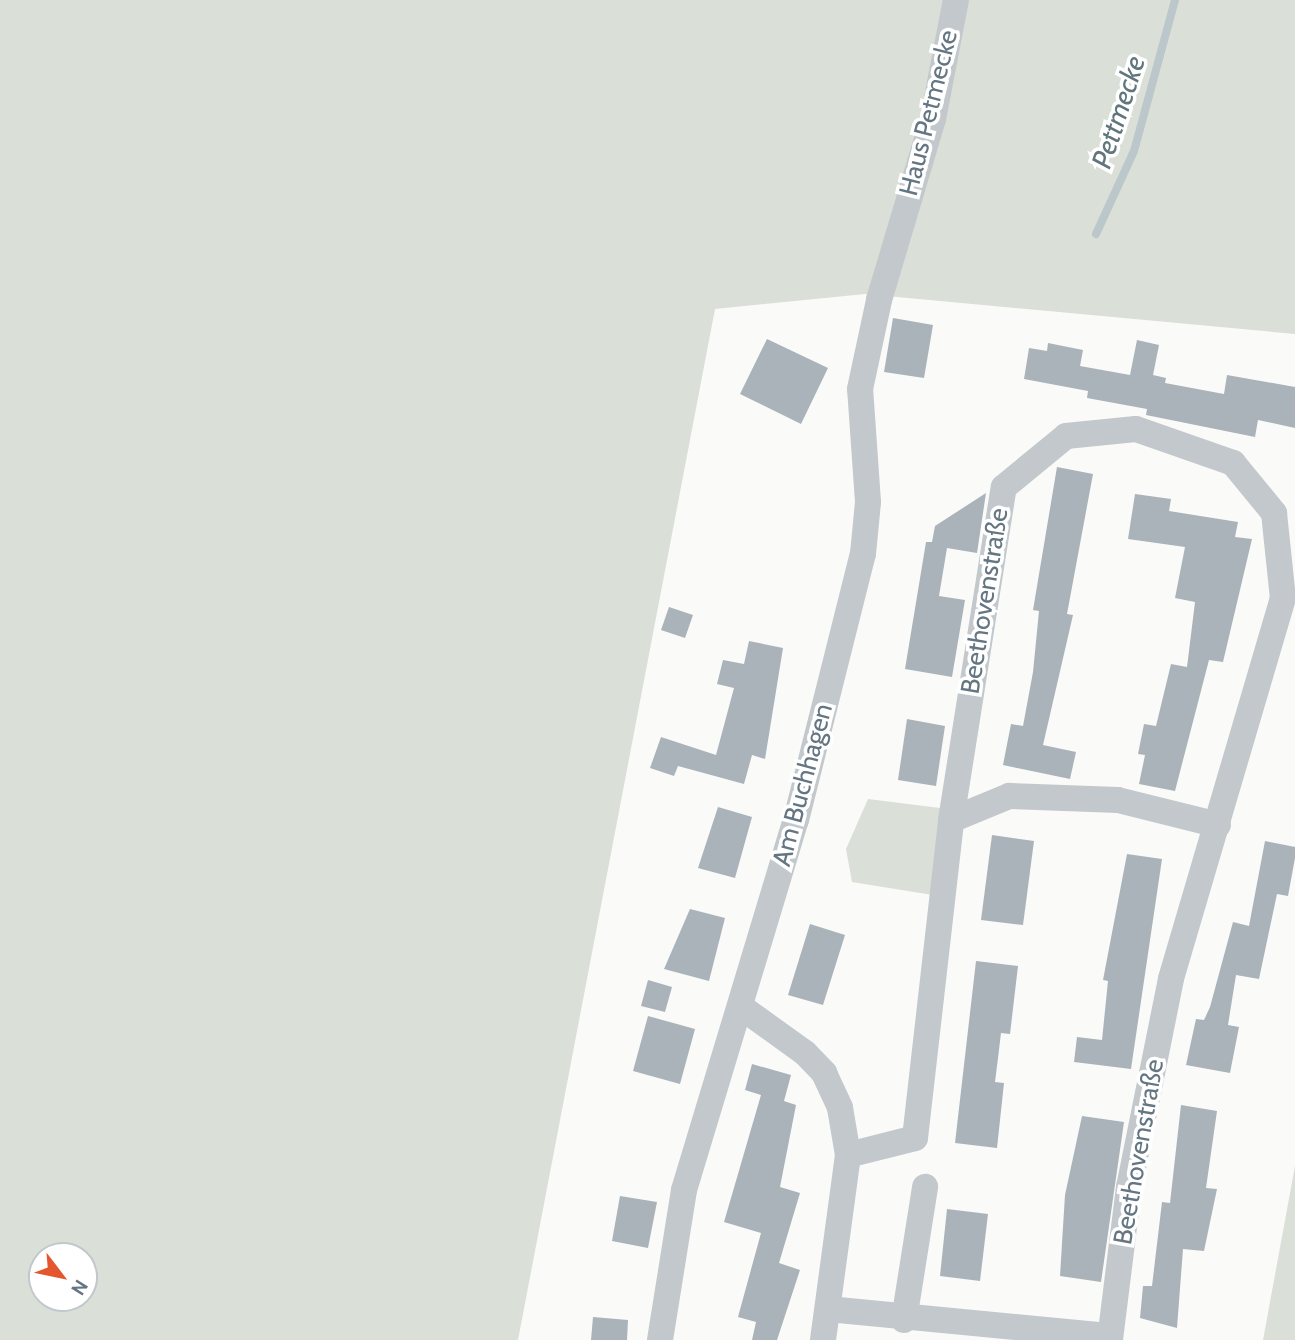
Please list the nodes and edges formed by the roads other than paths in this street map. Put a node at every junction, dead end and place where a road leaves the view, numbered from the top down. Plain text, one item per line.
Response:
1 (956, 0) edge
2 (901, 225) joint
3 (951, 820) junction
4 (1217, 825) junction
5 (741, 1007) junction
6 (848, 1155) junction
7 (925, 1187) dead end
8 (828, 1309) junction
9 (905, 1320) junction
10 (1110, 1338) edge
11 (660, 1340) edge
12 (823, 1340) edge

1 - 2 street, Haus Petmecke
2 - 5 street, Am Buchhagen
3 - 4 street
3 - 4 street, Beethovenstraße
3 - 6 street, Beethovenstraße
4 - 10 street, Beethovenstraße
5 - 6 street
5 - 11 street, Am Buchhagen
6 - 8 street
7 - 9 street
8 - 9 street
8 - 12 street
9 - 10 street

